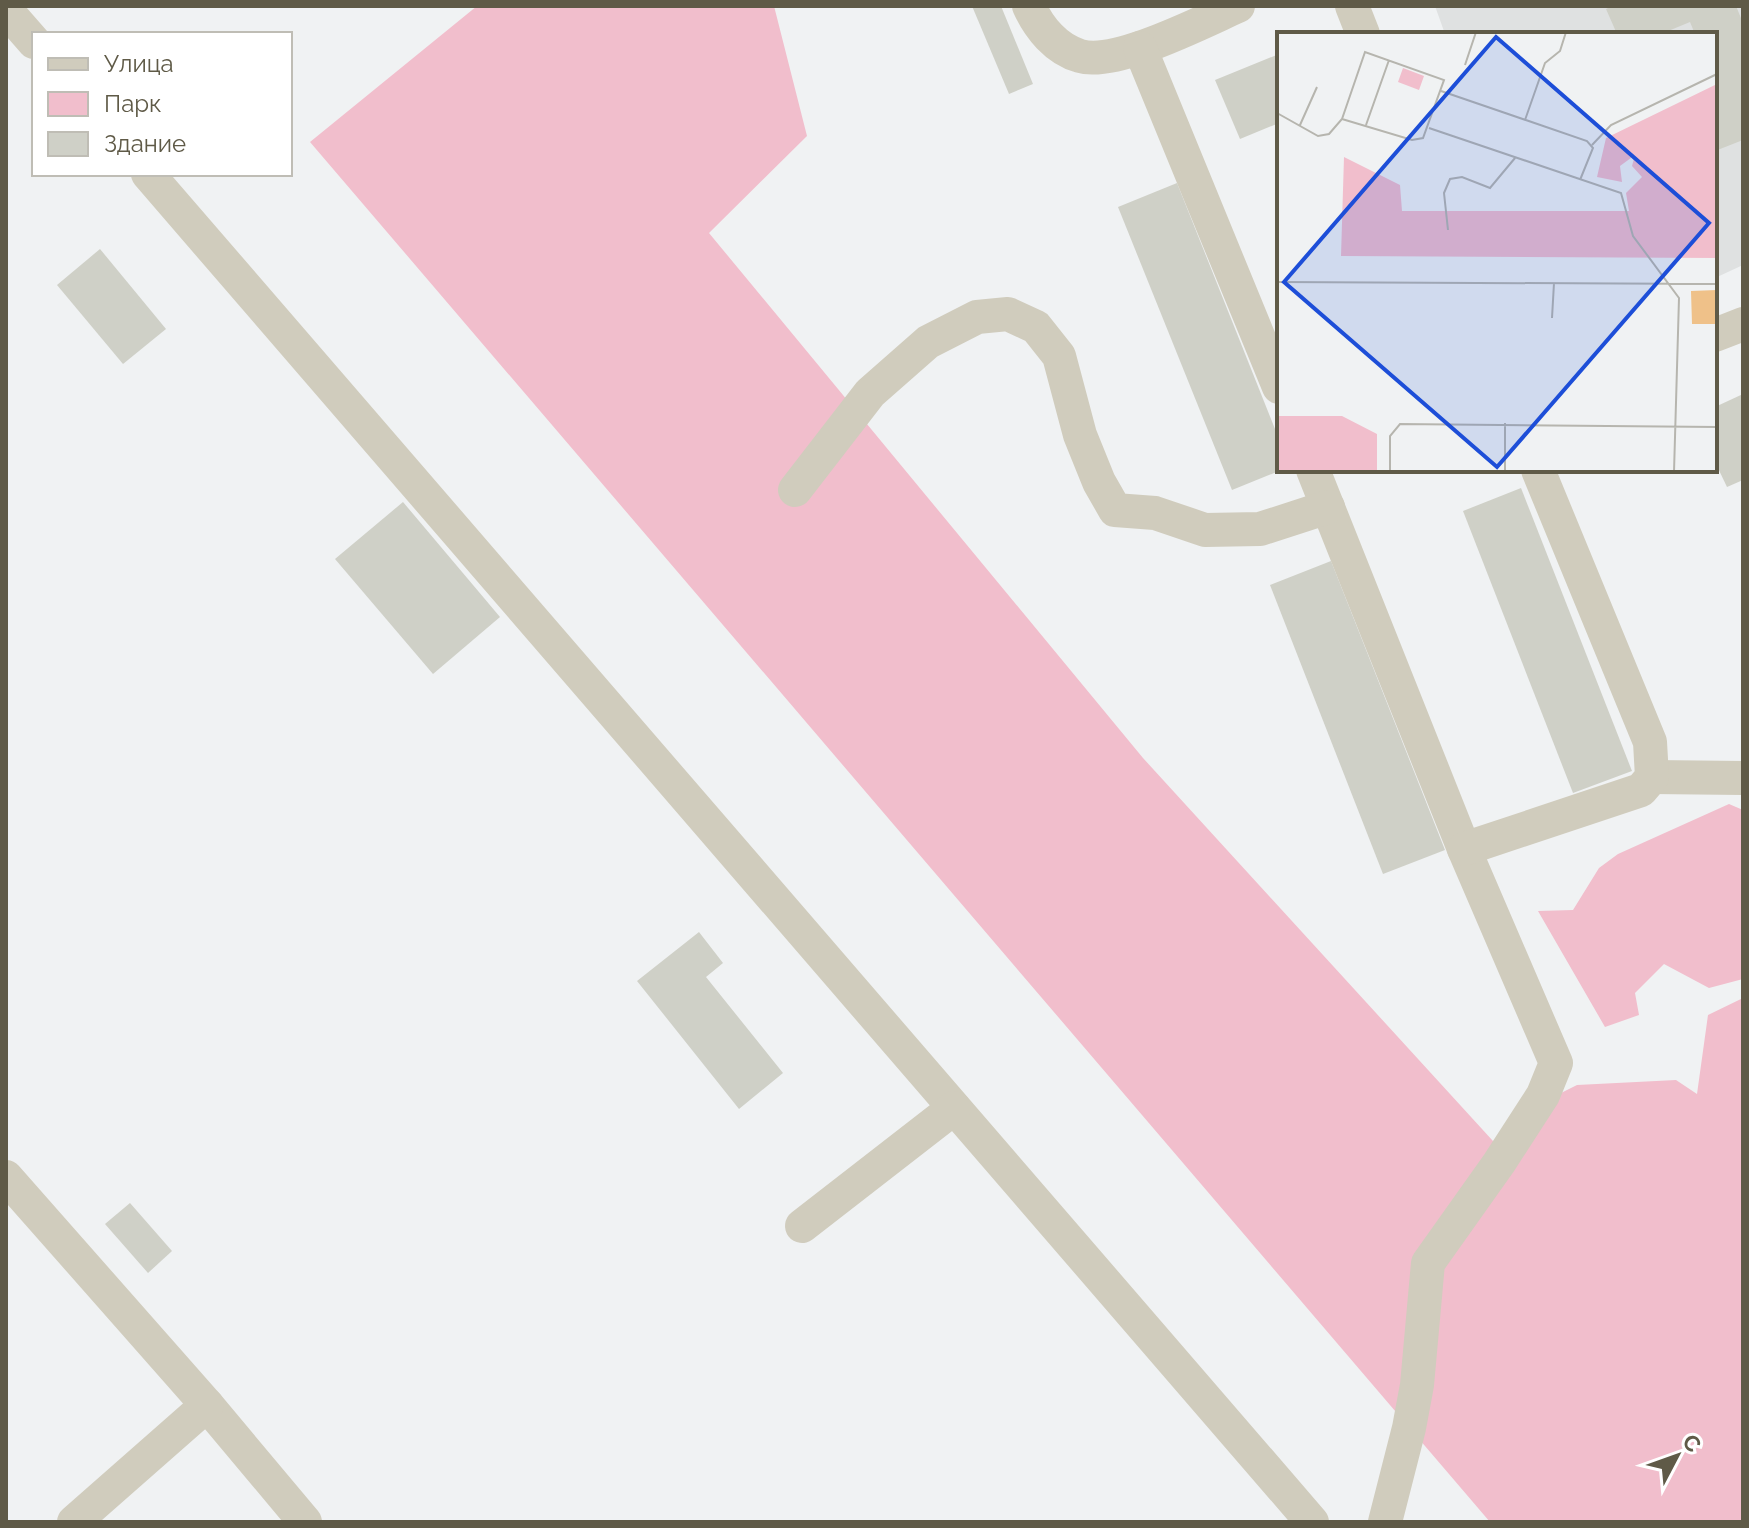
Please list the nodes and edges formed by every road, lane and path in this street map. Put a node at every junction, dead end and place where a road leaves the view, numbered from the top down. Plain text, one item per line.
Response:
1 (1029, 6) edge
2 (1238, 6) edge
3 (1352, 6) edge
4 (6, 10) edge
5 (1362, 32) edge
6 (32, 40) edge
7 (1140, 48) junction
8 (150, 176) edge
9 (1743, 324) edge
10 (1717, 334) edge
11 (1277, 382) edge
12 (1314, 472) edge
13 (1539, 472) edge
14 (795, 490) dead end
15 (1328, 507) junction
16 (1652, 777) junction
17 (1743, 778) edge
18 (1464, 849) junction
19 (954, 1108) junction
20 (6, 1177) edge
21 (802, 1226) dead end
22 (207, 1405) junction
23 (74, 1522) edge
24 (305, 1522) edge
25 (1312, 1522) edge
26 (1385, 1522) edge

1 - 7 street
2 - 7 street
3 - 5 street
4 - 6 street
7 - 11 street
8 - 19 street
9 - 10 street
12 - 15 street
13 - 16 street
14 - 15 street
15 - 18 street
16 - 17 street
16 - 18 street
18 - 26 street
19 - 21 street
19 - 25 street
20 - 22 street
22 - 23 street
22 - 24 street

